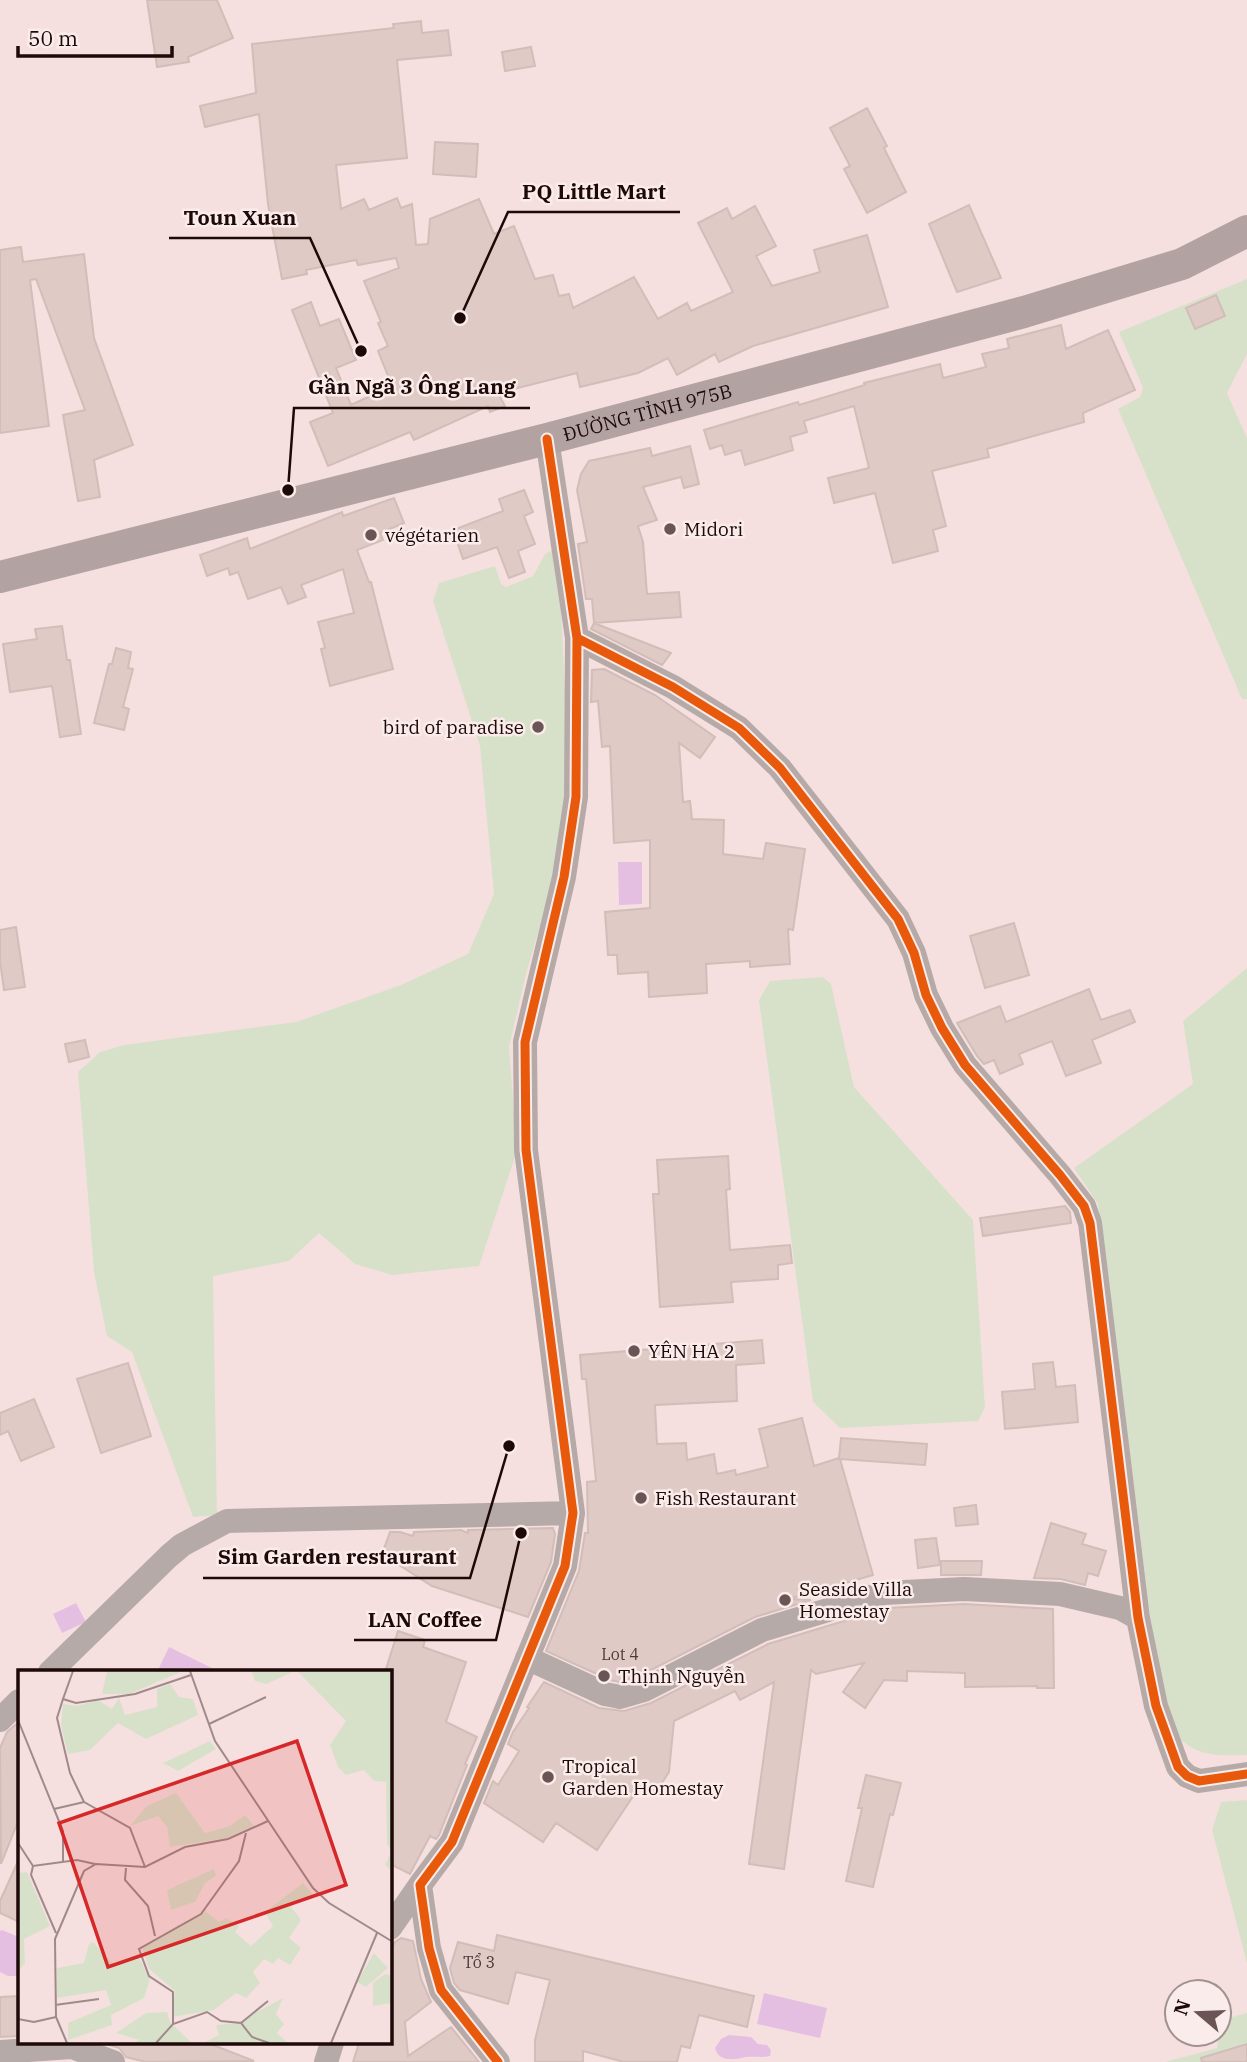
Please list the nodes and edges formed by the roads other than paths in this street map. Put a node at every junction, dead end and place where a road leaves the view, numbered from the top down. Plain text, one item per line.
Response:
1 (1247, 231) edge
2 (547, 439) junction
3 (0, 577) edge
4 (577, 638) junction
5 (573, 1513) junction
6 (1138, 1618) junction
7 (527, 1658) junction
8 (52, 1670) edge
9 (18, 1702) edge
10 (0, 1720) edge
11 (1247, 1774) edge
12 (421, 1885) junction
13 (392, 1925) edge
14 (332, 2044) edge
15 (0, 2052) edge
16 (113, 2062) edge
17 (326, 2062) edge
18 (498, 2062) edge

1 - 2 main road, ĐƯỜNG TỈNH 975B
2 - 3 main road, ĐƯỜNG TỈNH 975B
2 - 4 street
4 - 5 street
4 - 6 street
5 - 7 street
5 - 8 street
6 - 7 street
6 - 11 street
7 - 12 street
9 - 10 street
12 - 13 street
12 - 18 street
14 - 17 street
15 - 16 street

